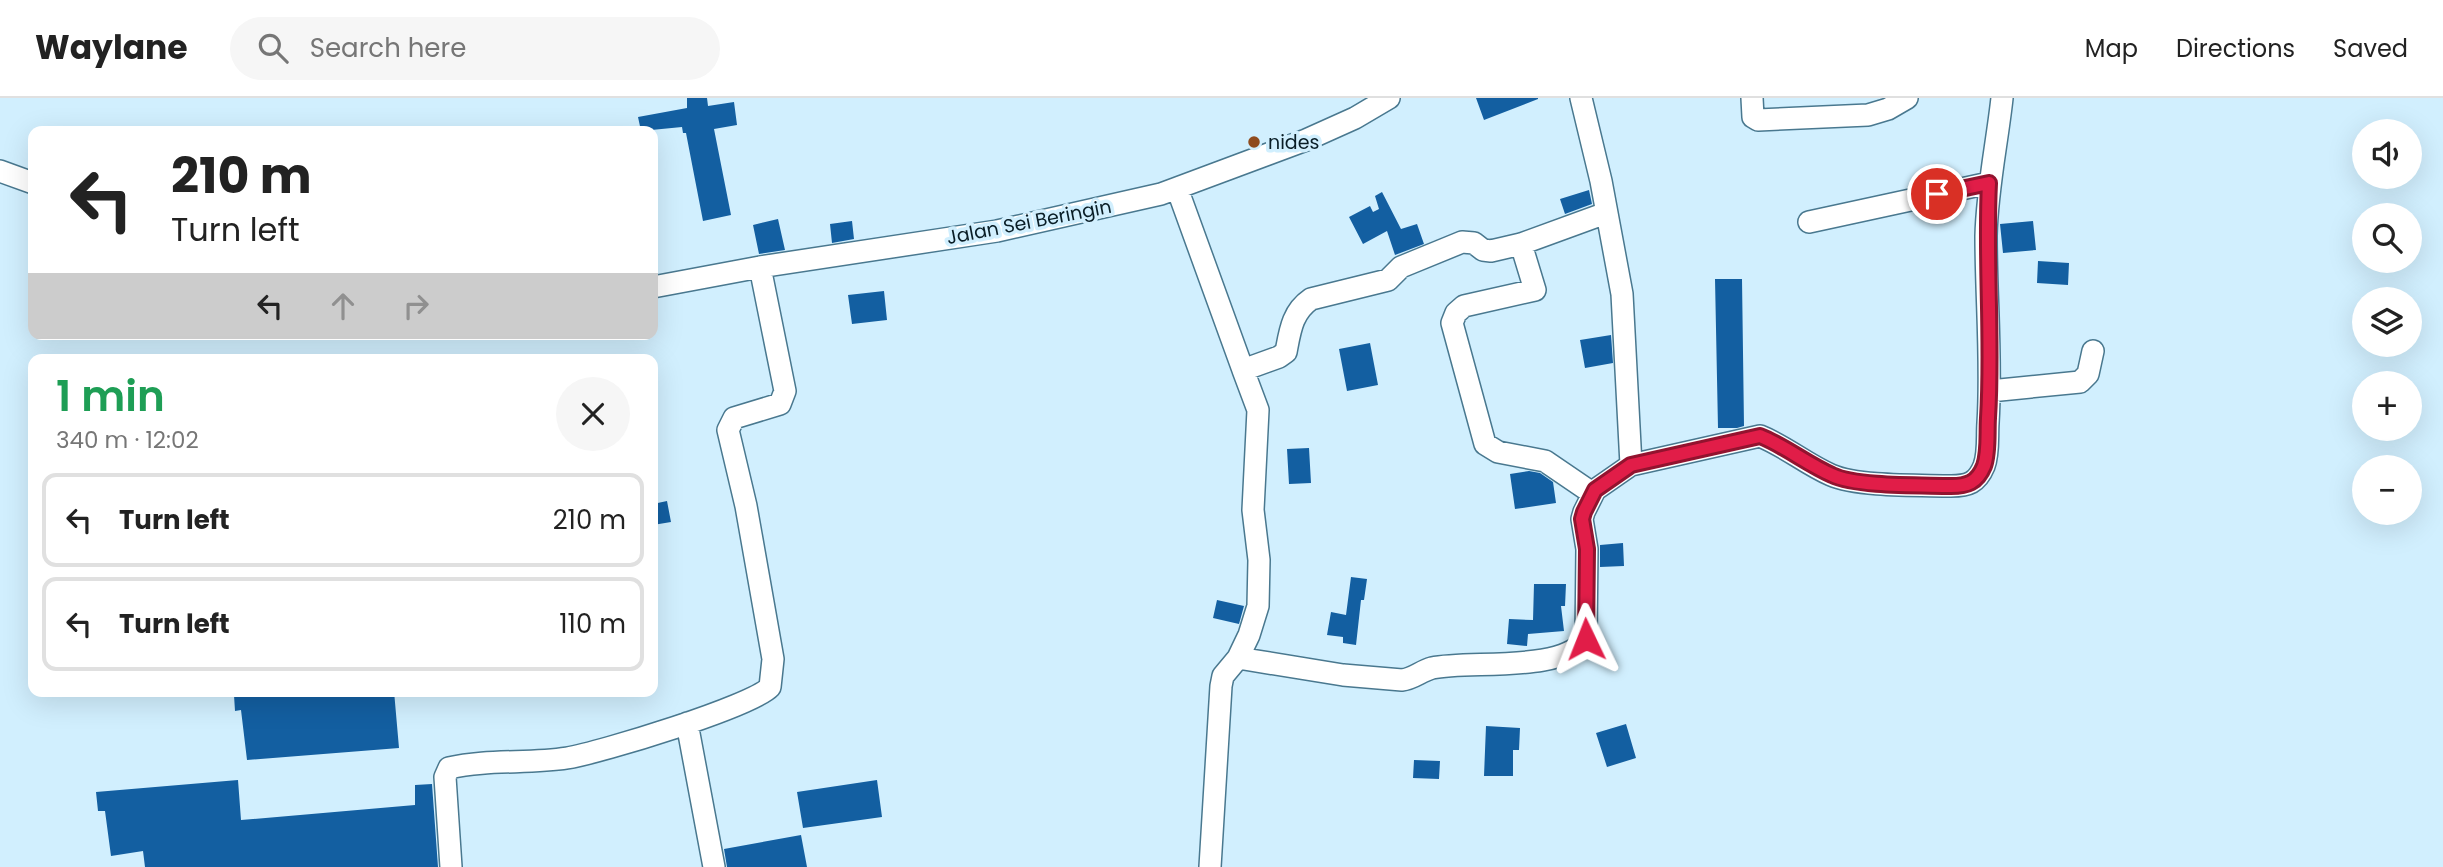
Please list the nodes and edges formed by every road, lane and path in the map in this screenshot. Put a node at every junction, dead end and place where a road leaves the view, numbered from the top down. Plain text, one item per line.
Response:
1 (1389, 98) edge
2 (1581, 98) edge
3 (1752, 98) edge
4 (1906, 98) edge
5 (2002, 98) edge
6 (0, 171) edge
7 (28, 181) edge
8 (1989, 183) junction
9 (1177, 188) junction
10 (1606, 213) junction
11 (1809, 222) dead end
12 (1521, 244) junction
13 (760, 267) junction
14 (658, 286) edge
15 (2093, 351) dead end
16 (1243, 370) junction
17 (1990, 391) junction
18 (1631, 465) junction
19 (1592, 493) junction
20 (1238, 658) junction
21 (687, 723) junction
22 (450, 867) edge
23 (714, 867) edge
24 (1210, 867) edge

1 - 9 street, Jalan Sei Beringin
2 - 10 street
3 - 4 street
5 - 8 street
6 - 7 street
8 - 11 street
8 - 17 street
9 - 13 street, Jalan Sei Beringin
9 - 16 street
10 - 12 street
10 - 18 street
12 - 16 street
12 - 19 street
13 - 14 street, Jalan Sei Beringin
13 - 21 street
15 - 17 street
16 - 20 street
17 - 18 street
18 - 19 street
19 - 20 street
20 - 24 street
21 - 22 street
21 - 23 street

